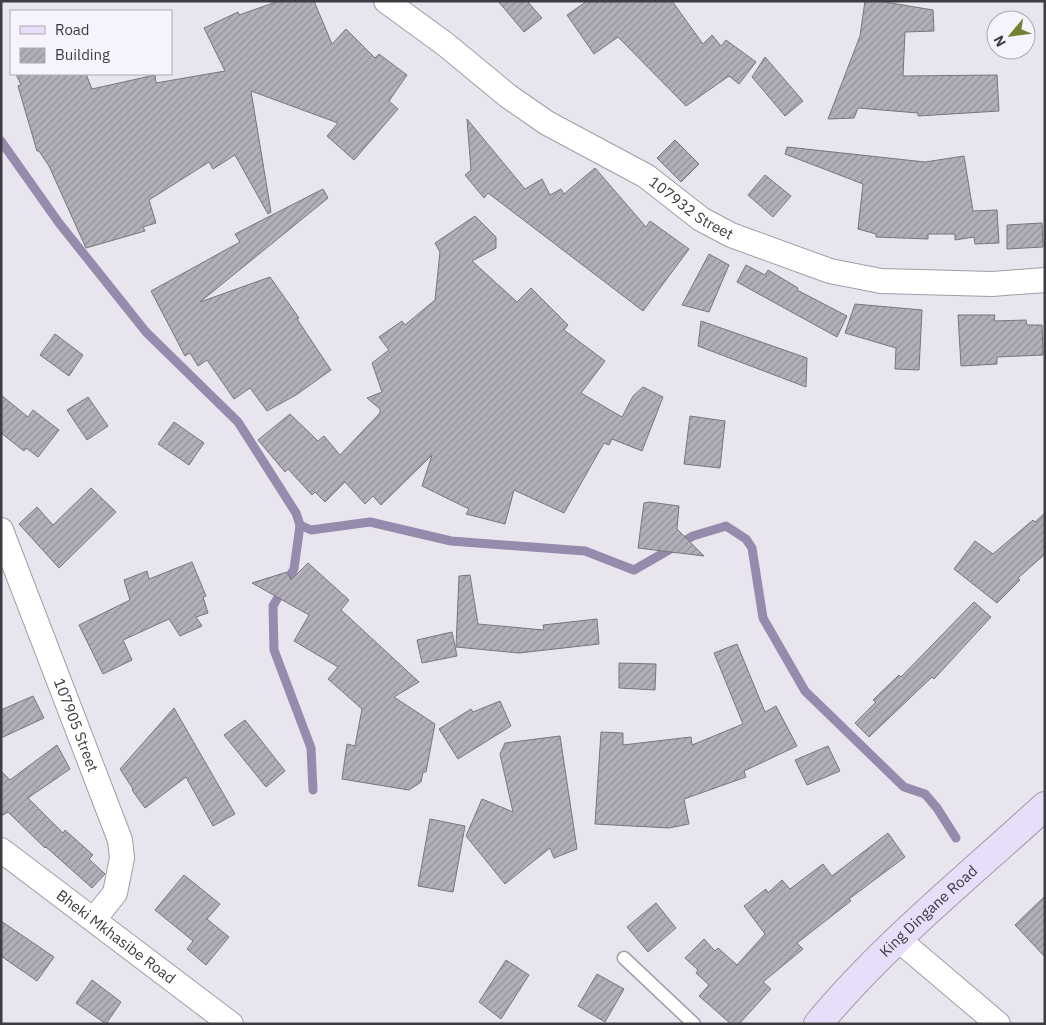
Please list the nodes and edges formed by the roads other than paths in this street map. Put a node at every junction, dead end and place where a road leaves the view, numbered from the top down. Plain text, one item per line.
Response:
1 (386, 1) edge
2 (1045, 280) edge
3 (1, 530) edge
4 (1045, 806) edge
5 (1, 850) edge
6 (94, 918) junction
7 (899, 940) junction
8 (624, 958) dead end
9 (231, 1024) edge
10 (694, 1024) edge
11 (818, 1024) edge
12 (998, 1024) edge

1 - 2 street, 107932 Street
3 - 6 street, 107905 Street
4 - 7 street, King Dingane Road
5 - 6 street, Bheki Mkhasibe Road
6 - 9 street, Bheki Mkhasibe Road
7 - 11 street, King Dingane Road
7 - 12 street
8 - 10 lane

